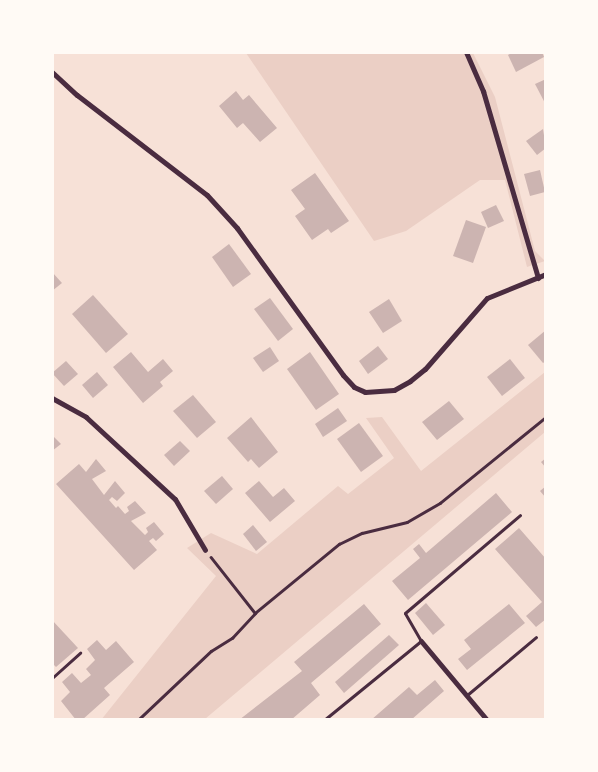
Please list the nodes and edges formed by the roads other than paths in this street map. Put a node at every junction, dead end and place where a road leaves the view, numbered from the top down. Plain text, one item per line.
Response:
1 (466, 52) edge
2 (52, 72) edge
3 (546, 274) edge
4 (538, 278) junction
5 (52, 398) edge
6 (520, 515) dead end
7 (205, 550) road end
8 (536, 637) dead end
9 (421, 641) junction
10 (80, 653) dead end
11 (52, 678) edge
12 (466, 696) junction
13 (324, 720) edge
14 (487, 720) edge

1 - 4 street
2 - 4 street
3 - 4 street
5 - 7 street
6 - 9 lane
8 - 12 lane
9 - 12 street
9 - 13 lane
10 - 11 lane
12 - 14 street

